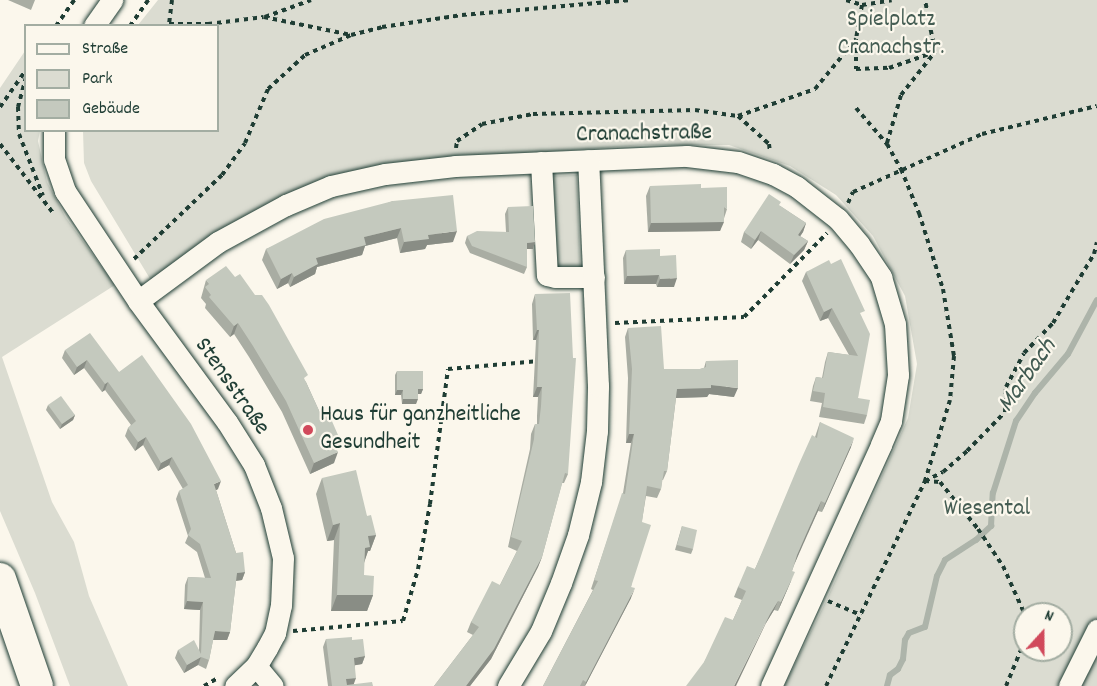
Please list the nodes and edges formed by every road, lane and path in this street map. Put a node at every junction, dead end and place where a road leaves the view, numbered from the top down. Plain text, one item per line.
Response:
1 (74, 0) edge
2 (112, 0) edge
3 (148, 0) edge
4 (172, 0) edge
5 (312, 0) edge
6 (631, 0) edge
7 (846, 0) edge
8 (892, 0) edge
9 (925, 0) edge
10 (862, 5) junction
11 (264, 17) junction
12 (57, 24) edge
13 (95, 24) edge
14 (131, 24) edge
15 (168, 24) edge
16 (208, 24) edge
17 (351, 35) junction
18 (856, 39) junction
19 (935, 52) junction
20 (24, 73) edge
21 (24, 84) edge
22 (1097, 106) edge
23 (0, 107) edge
24 (856, 108) dead end
25 (738, 116) junction
26 (54, 132) edge
27 (0, 144) edge
28 (887, 144) junction
29 (588, 160) junction
30 (541, 162) junction
31 (455, 166) junction
32 (901, 169) junction
33 (773, 174) junction
34 (838, 219) junction
35 (1097, 242) edge
36 (128, 250) dead end
37 (134, 258) junction
38 (140, 267) dead end
39 (594, 277) junction
40 (138, 301) junction
41 (620, 323) dead end
42 (546, 361) edge
43 (925, 481) junction
44 (0, 579) edge
45 (814, 594) junction
46 (1019, 602) edge
47 (861, 615) junction
48 (303, 630) dead end
49 (1097, 630) edge
50 (1016, 662) edge
51 (256, 666) junction
52 (229, 680) edge
53 (37, 686) edge
54 (204, 686) edge
55 (273, 686) edge
56 (508, 686) edge
57 (771, 686) edge
58 (826, 686) edge
59 (1006, 686) edge
60 (1069, 686) edge

1 - 12 path
2 - 13 street
3 - 14 path
4 - 15 path
5 - 11 path
6 - 17 path
7 - 10 path
8 - 10 path
9 - 19 path
10 - 18 path
11 - 16 path
11 - 17 path
17 - 37 path
18 - 19 path
18 - 25 path
19 - 28 path
20 - 23 path
21 - 27 path
22 - 32 path
24 - 28 path
25 - 31 path
25 - 33 path
26 - 40 street, Stensstraße
28 - 32 path
29 - 30 street, Cranachstraße
29 - 33 street, Cranachstraße
29 - 39 street
30 - 31 street, Cranachstraße
30 - 39 street
31 - 40 street, Cranachstraße
32 - 34 path
32 - 43 path
33 - 34 street, Cranachstraße
34 - 41 path
34 - 45 street, Cranachstraße
35 - 43 path
36 - 37 path
37 - 38 path
39 - 56 street
40 - 51 street, Stensstraße
42 - 48 path
43 - 46 path
43 - 47 path
44 - 53 highway
45 - 47 path
45 - 57 street, Cranachstraße
47 - 58 path
49 - 60 street
50 - 59 path
51 - 52 street, Stensstraße
51 - 55 street
52 - 54 path

